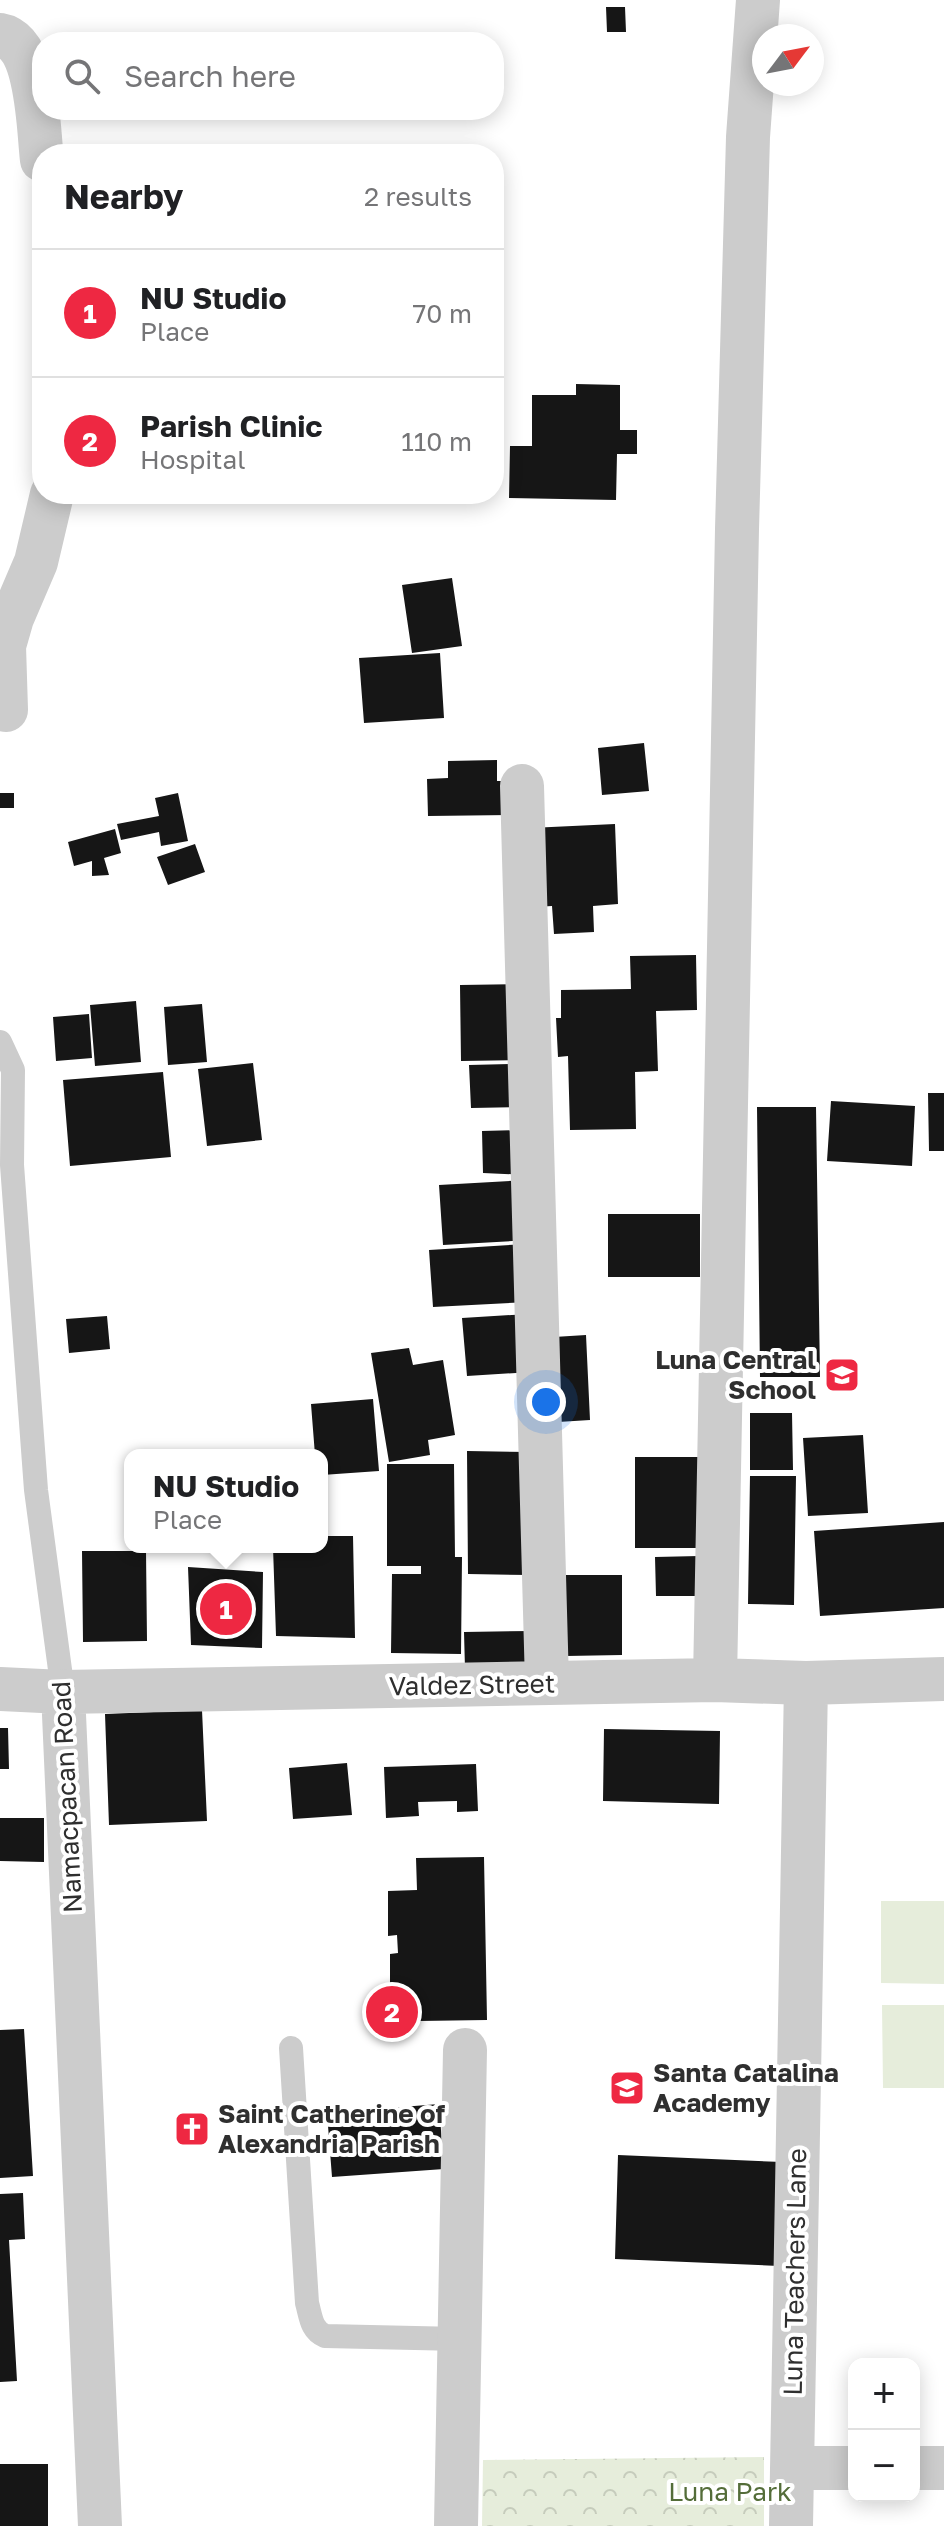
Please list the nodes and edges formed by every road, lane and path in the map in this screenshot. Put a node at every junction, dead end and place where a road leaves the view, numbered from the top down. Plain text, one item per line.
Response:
1 (758, 0) edge
2 (0, 35) edge
3 (32, 93) edge
4 (36, 120) edge
5 (40, 144) edge
6 (50, 504) edge
7 (6, 710) dead end
8 (522, 786) dead end
9 (0, 1042) edge
10 (944, 1679) edge
11 (715, 1680) junction
12 (547, 1683) junction
13 (806, 1683) junction
14 (0, 1689) edge
15 (63, 1692) junction
16 (291, 2048) dead end
17 (465, 2050) dead end
18 (460, 2339) junction
19 (792, 2468) junction
20 (848, 2468) edge
21 (920, 2468) edge
22 (944, 2468) edge
23 (100, 2526) edge
24 (456, 2526) edge
25 (791, 2526) edge

1 - 11 street
2 - 3 street
4 - 5 street
6 - 7 street
8 - 12 street
9 - 15 lane, Namacpacan Road
10 - 13 street, Valdez Street
11 - 12 street, Valdez Street
11 - 13 street, Valdez Street
12 - 15 street, Valdez Street
13 - 19 street, Luna Teachers Lane
14 - 15 street, Valdez Street
15 - 23 street, Namacpacan Road
16 - 18 lane
17 - 18 street
18 - 24 street
19 - 20 street
19 - 25 street, Luna Teachers Lane
21 - 22 street

